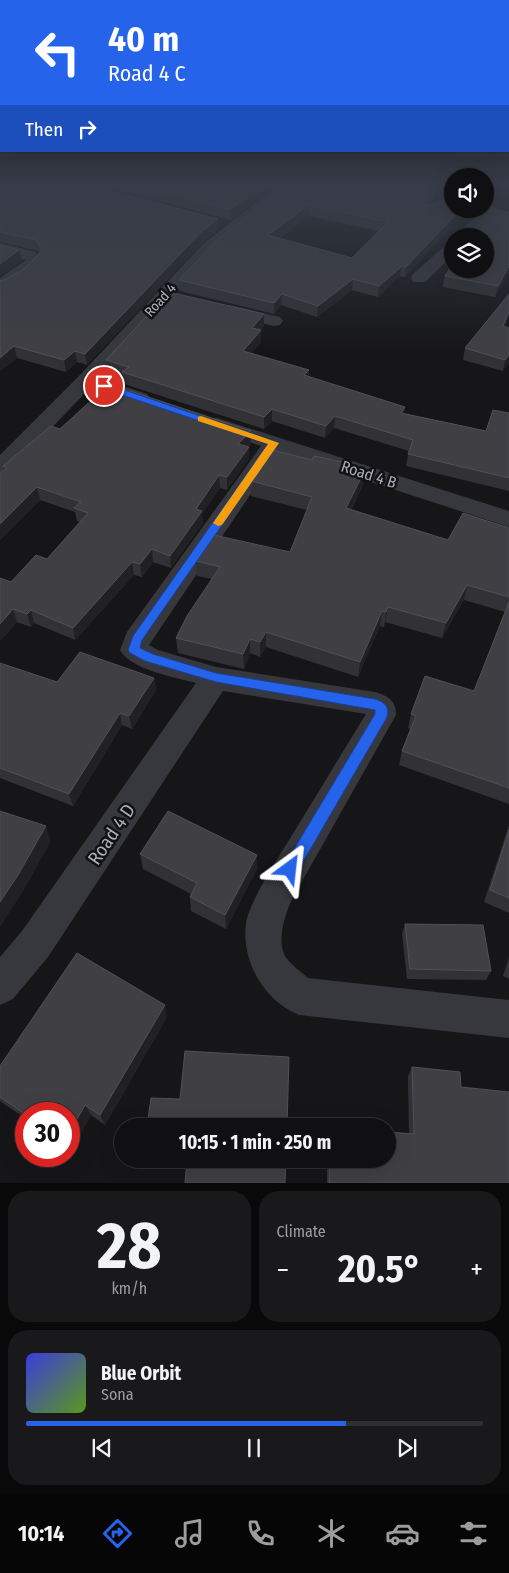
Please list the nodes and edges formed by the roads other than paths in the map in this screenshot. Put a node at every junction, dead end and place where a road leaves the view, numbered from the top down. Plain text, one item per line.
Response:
1 (216, 241) edge
2 (0, 248) edge
3 (444, 255) edge
4 (419, 278) dead end
5 (0, 286) edge
6 (208, 305) edge
7 (274, 321) dead end
8 (86, 380) junction
9 (158, 404) edge
10 (194, 416) edge
11 (274, 443) junction
12 (0, 468) edge
13 (509, 519) edge
14 (216, 678) junction
15 (0, 986) edge
16 (509, 1018) edge

1 - 8 street, Road 4
2 - 5 street
3 - 4 street
6 - 7 street
8 - 9 street
8 - 12 street, Road 4
10 - 11 street, Road 4 B
11 - 13 street, Road 4 B
11 - 14 street
14 - 15 street, Road 4 D
14 - 16 street

